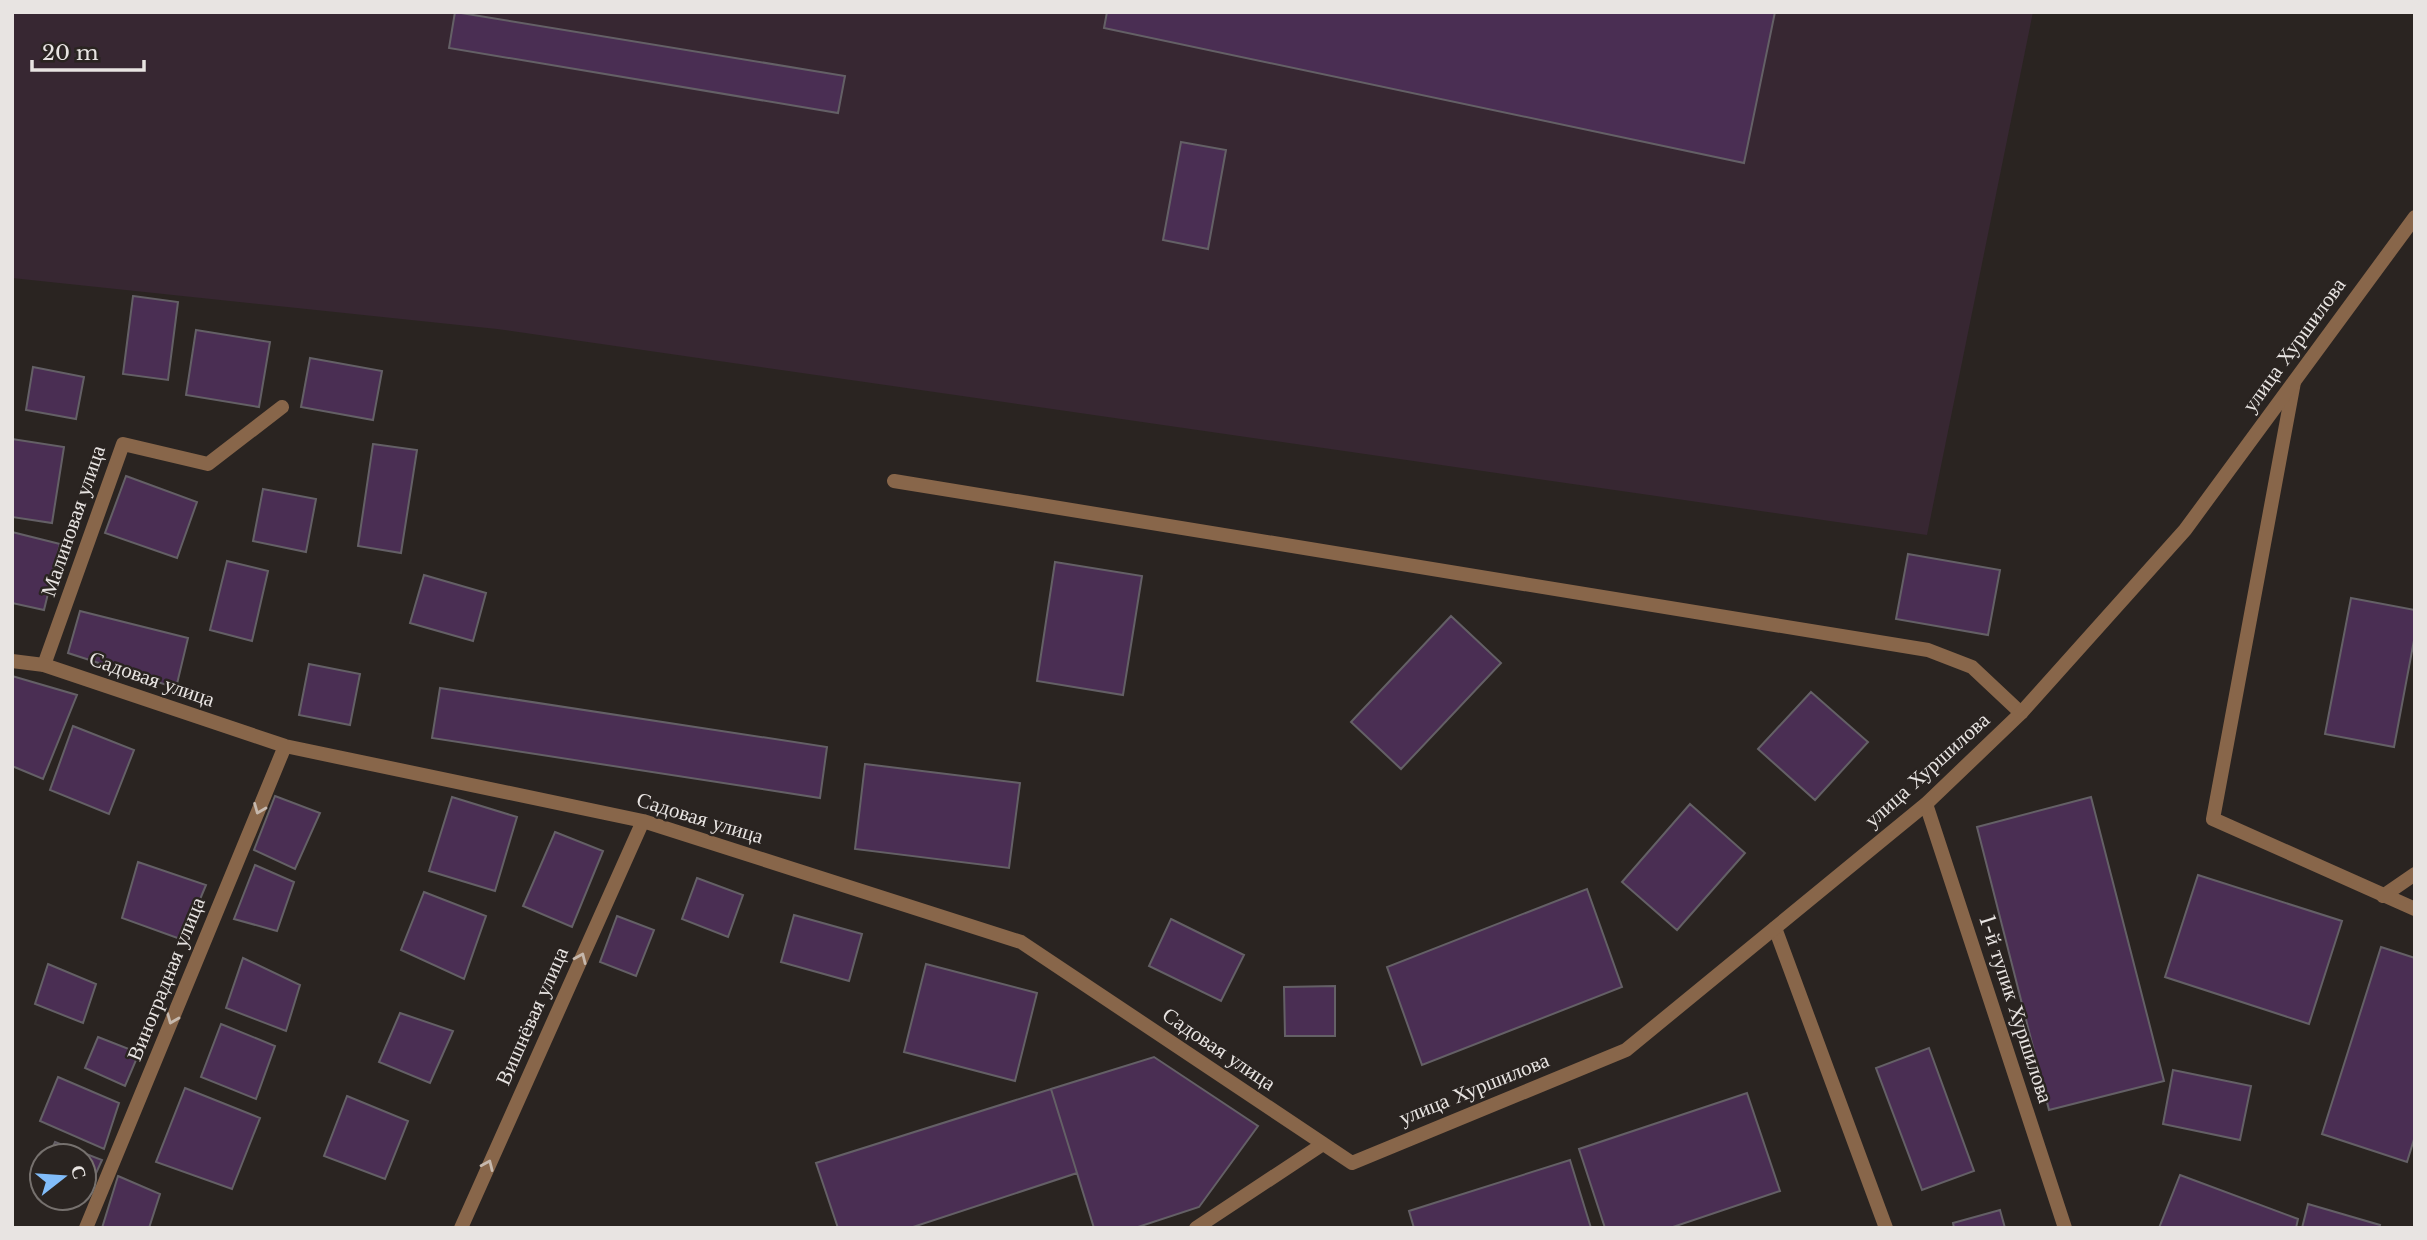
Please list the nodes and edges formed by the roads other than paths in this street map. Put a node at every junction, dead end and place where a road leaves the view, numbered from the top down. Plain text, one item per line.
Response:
1 (2415, 217) edge
2 (2294, 382) junction
3 (282, 407) dead end
4 (894, 481) dead end
5 (12, 661) edge
6 (44, 665) junction
7 (2021, 713) junction
8 (285, 746) junction
9 (1926, 804) junction
10 (643, 821) junction
11 (2415, 874) edge
12 (2384, 895) junction
13 (2415, 909) edge
14 (1775, 928) junction
15 (1323, 1144) junction
16 (86, 1228) edge
17 (461, 1228) edge
18 (1196, 1228) edge
19 (1886, 1228) edge
20 (2065, 1228) edge

1 - 2 street, улица Хуршилова
2 - 7 street, улица Хуршилова
2 - 12 street
3 - 6 street, Малиновая улица
4 - 7 street
5 - 6 street, Садовая улица
6 - 8 street, Садовая улица
7 - 9 street, улица Хуршилова
8 - 10 street, Садовая улица
8 -> 16 street, Виноградная улица
9 - 14 street, улица Хуршилова
9 - 20 street, 1-й тупик Хуршилова
10 - 15 street, Садовая улица
17 -> 10 street, Вишнёвая улица
11 - 12 street
12 - 13 street
14 - 15 street, улица Хуршилова
14 - 19 street
15 - 18 street

